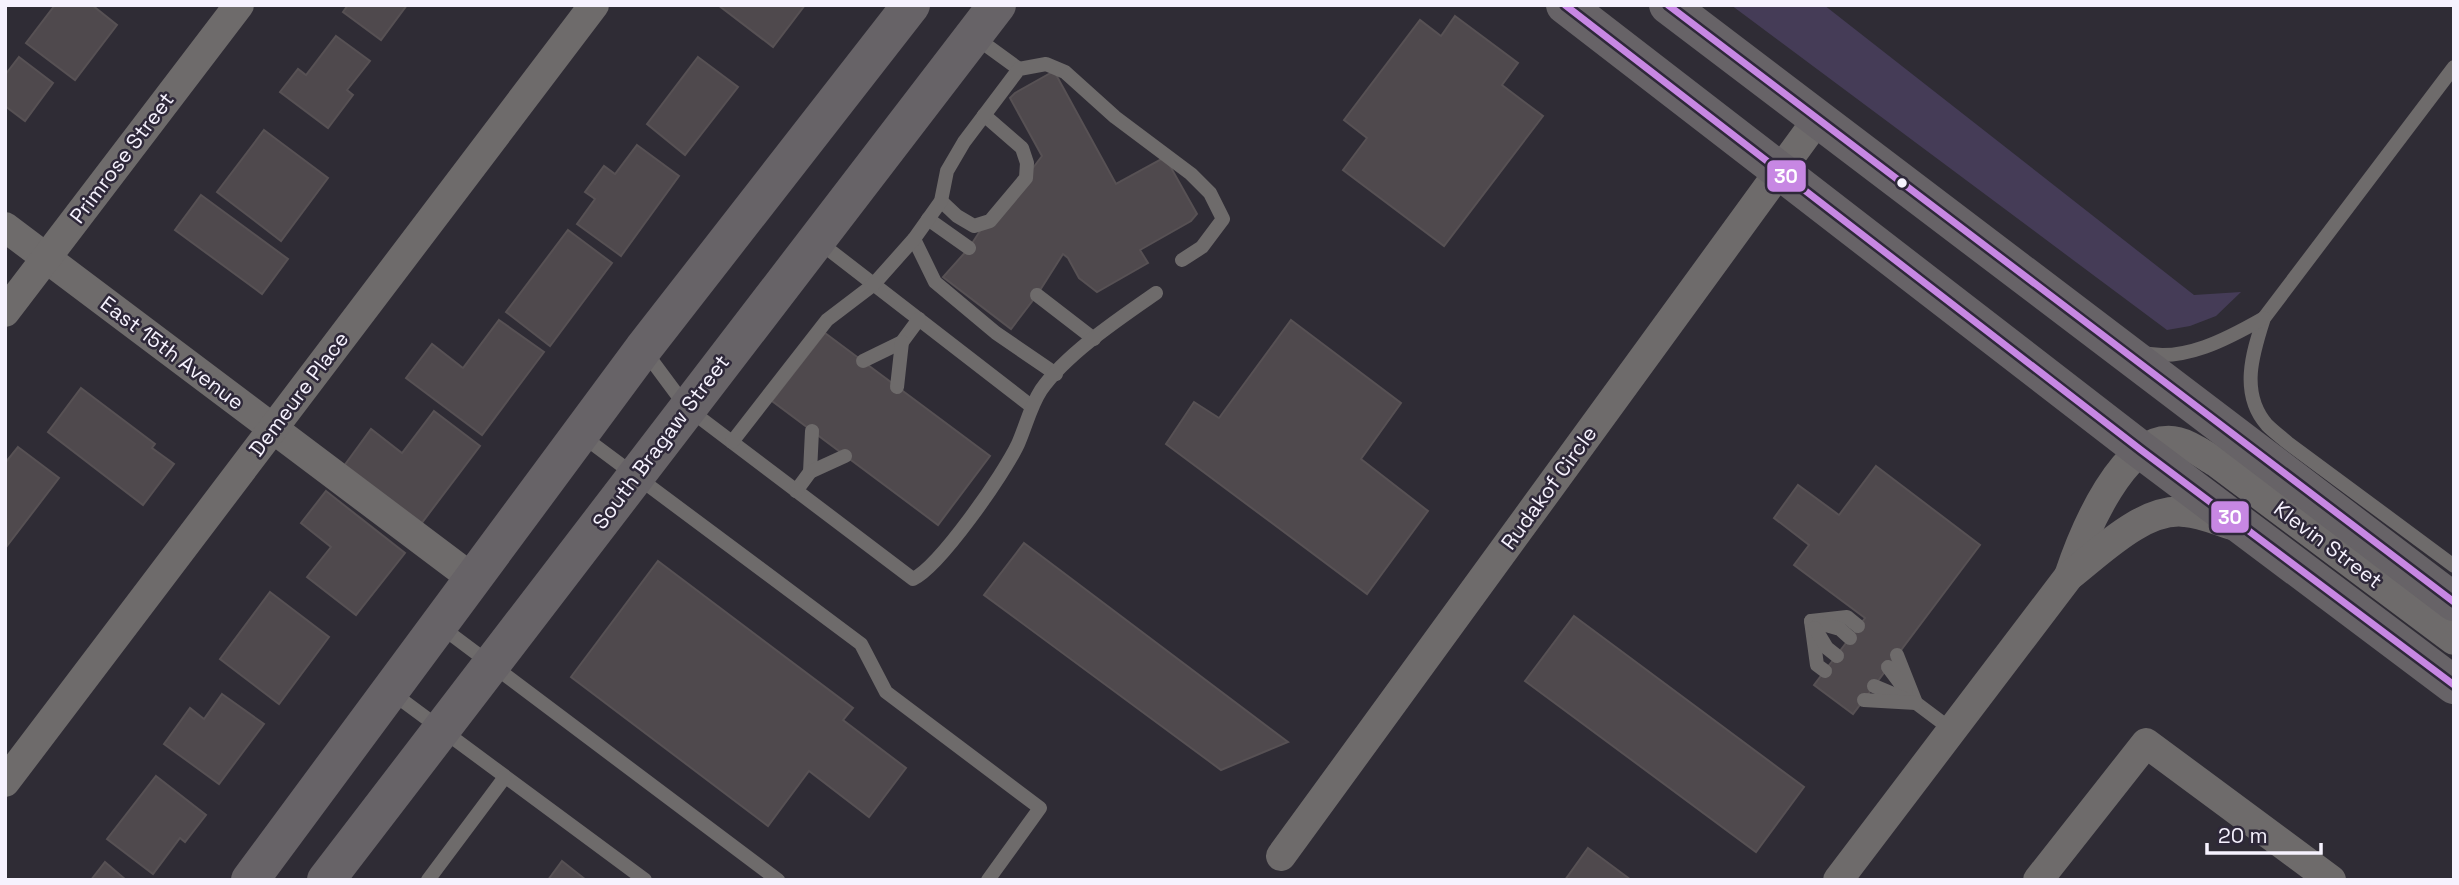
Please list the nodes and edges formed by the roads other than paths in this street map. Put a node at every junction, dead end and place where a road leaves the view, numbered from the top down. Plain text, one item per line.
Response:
1 (239, 5) edge
2 (594, 5) edge
3 (911, 5) edge
4 (997, 5) edge
5 (1565, 5) edge
6 (1668, 5) edge
7 (973, 36) junction
8 (2454, 67) edge
9 (1019, 69) junction
10 (984, 115) junction
11 (1817, 120) junction
12 (1780, 171) junction
13 (941, 201) junction
14 (928, 219) junction
15 (5, 227) edge
16 (915, 239) junction
17 (816, 240) junction
18 (969, 248) dead end
19 (46, 258) junction
20 (1182, 260) dead end
21 (873, 285) junction
22 (1156, 293) dead end
23 (1037, 295) dead end
24 (5, 312) edge
25 (2264, 318) junction
26 (919, 319) junction
27 (1094, 339) junction
28 (901, 342) junction
29 (2112, 343) junction
30 (643, 349) junction
31 (863, 361) dead end
32 (1056, 374) junction
33 (897, 387) dead end
34 (1031, 406) junction
35 (687, 408) junction
36 (273, 429) junction
37 (812, 431) dead end
38 (580, 435) junction
39 (732, 442) junction
40 (2141, 450) junction
41 (845, 456) dead end
42 (810, 472) junction
43 (635, 476) junction
44 (796, 491) junction
45 (2247, 530) junction
46 (2454, 566) edge
47 (2069, 576) junction
48 (473, 579) junction
49 (2454, 602) edge
50 (1811, 621) junction
51 (439, 625) junction
52 (1854, 632) dead end
53 (2454, 640) edge
54 (1837, 656) dead end
55 (1892, 661) dead end
56 (491, 664) junction
57 (1825, 671) dead end
58 (2454, 685) edge
59 (1874, 686) dead end
60 (390, 691) junction
61 (1864, 699) dead end
62 (1916, 703) junction
63 (441, 729) junction
64 (1952, 730) junction
65 (505, 777) junction
66 (5, 782) edge
67 (1281, 856) dead end
68 (2050, 876) edge
69 (429, 879) edge
70 (250, 880) edge
71 (326, 880) edge
72 (645, 880) edge
73 (778, 880) edge
74 (988, 880) edge
75 (1838, 880) edge
76 (2331, 880) edge

1 - 19 street, Primrose Street
2 - 36 street, Demeure Place
3 - 30 main road
4 - 7 main road, South Bragaw Street
5 - 12 main road
6 - 11 main road
7 - 9 lane
7 - 17 main road, South Bragaw Street
8 - 25 lane
9 - 10 lane
9 - 20 lane
10 - 13 lane
10 - 13 lane
11 - 12 street, Rudakof Circle
11 - 29 main road
12 - 40 main road
12 - 67 street, Rudakof Circle
13 - 14 lane
14 - 16 lane
14 - 18 lane
15 - 19 street, East 15th Avenue
16 - 21 lane
16 - 32 lane
17 - 21 lane
17 - 35 main road, South Bragaw Street
19 - 24 street, Primrose Street
19 - 36 street, East 15th Avenue
21 - 26 lane
21 - 39 lane
22 - 27 lane
23 - 27 lane
25 - 29 lane
25 - 46 lane
26 - 28 lane
26 - 34 lane
27 - 32 lane
28 - 31 lane
28 - 33 lane
29 - 49 main road
30 - 35 lane
30 - 38 main road
32 - 34 lane
34 - 44 lane
35 - 39 lane
35 - 43 main road, South Bragaw Street
36 - 48 street, East 15th Avenue
36 - 66 street, Demeure Place
37 - 42 lane
38 - 43 lane
38 - 48 main road
39 - 44 lane
40 - 45 main road
40 - 47 street, Klevin Street
40 - 53 street, Klevin Street
41 - 42 lane
42 - 44 lane
43 - 56 main road, South Bragaw Street
43 - 74 lane
45 - 47 street, Klevin Street
45 - 58 main road
47 - 64 street, Klevin Street
48 - 51 main road
50 - 52 lane
50 - 54 lane
50 - 57 lane
51 - 56 lane
51 - 60 main road
55 - 62 lane
56 - 63 main road, South Bragaw Street
56 - 73 lane
59 - 62 lane
60 - 63 lane
60 - 70 main road
61 - 62 lane
62 - 64 lane
63 - 65 lane
63 - 71 main road, South Bragaw Street
64 - 75 street, Klevin Street
65 - 69 lane
65 - 72 lane
68 - 76 street

